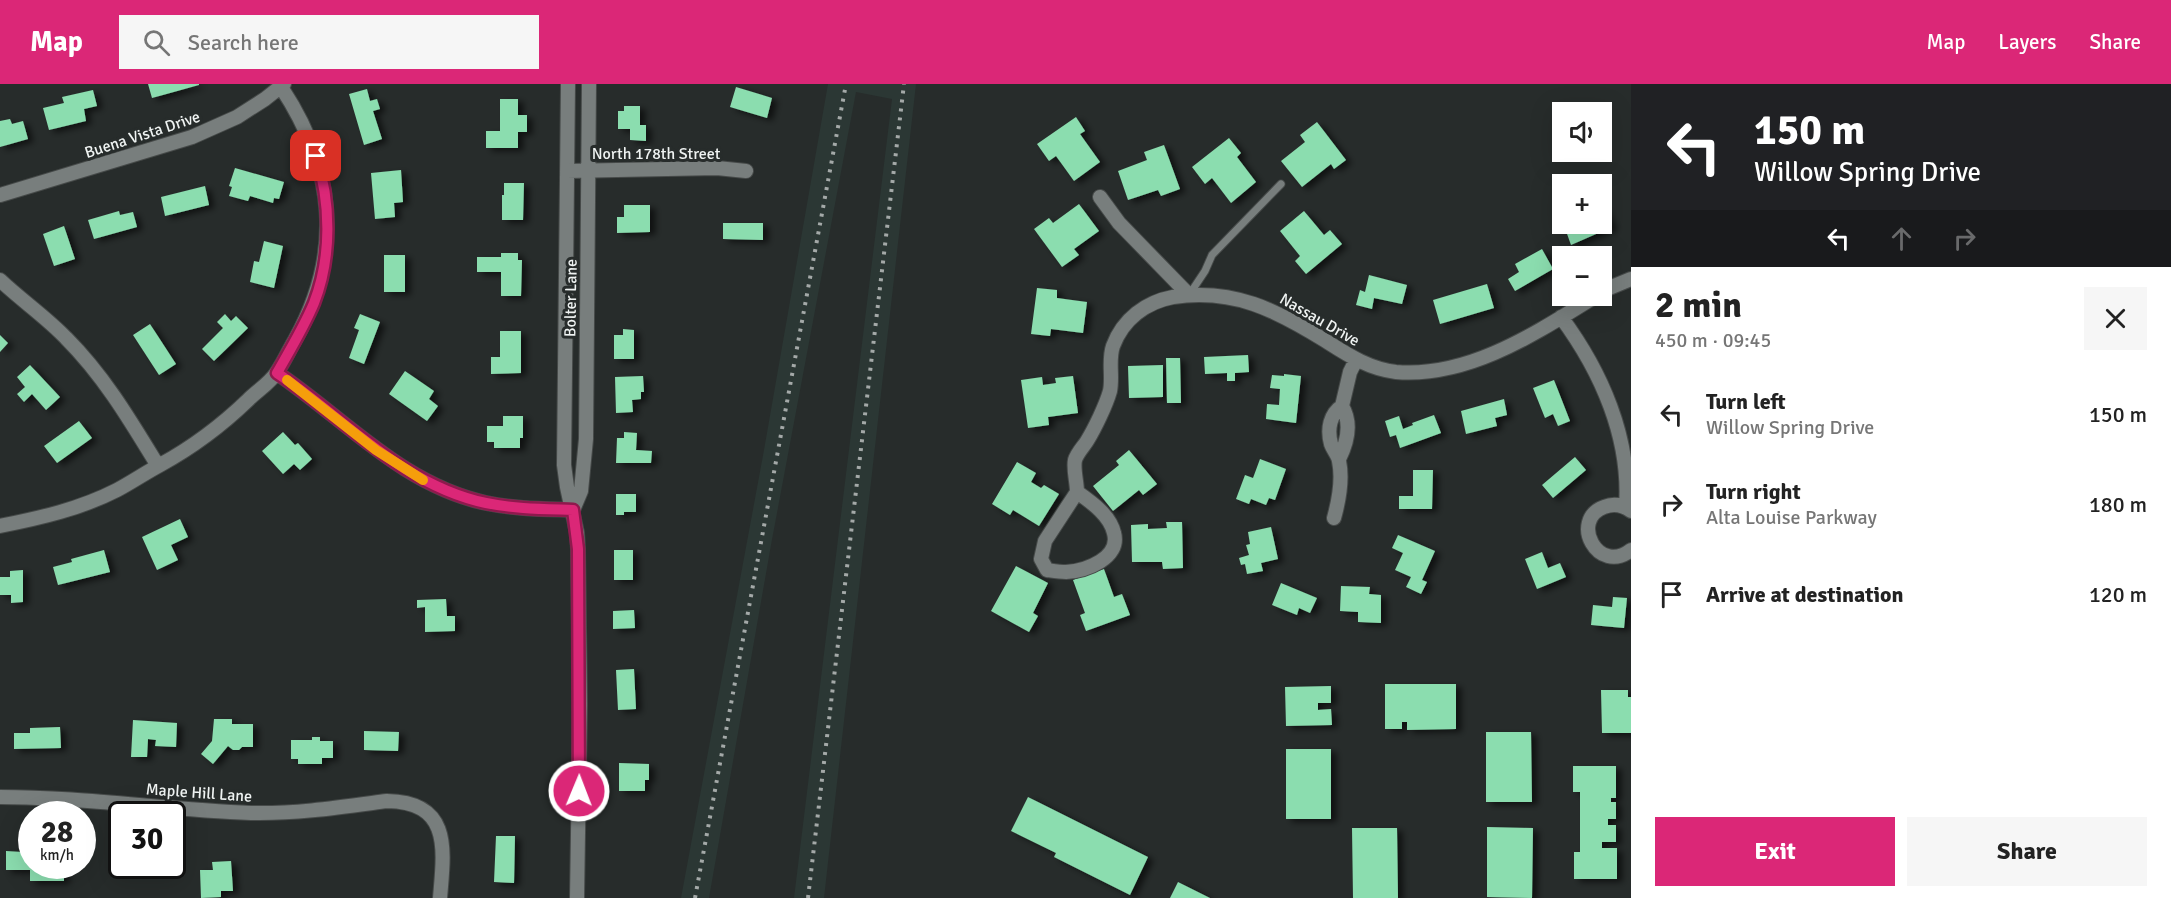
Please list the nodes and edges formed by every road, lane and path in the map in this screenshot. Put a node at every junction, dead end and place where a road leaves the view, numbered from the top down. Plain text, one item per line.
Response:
1 (568, 84) edge
2 (589, 84) edge
3 (283, 86) edge
4 (589, 170) junction
5 (567, 171) junction
6 (746, 171) dead end
7 (1281, 184) dead end
8 (0, 195) edge
9 (1100, 197) dead end
10 (1631, 279) edge
11 (0, 280) edge
12 (1612, 287) edge
13 (1189, 295) junction
14 (1579, 306) edge
15 (1561, 317) junction
16 (1356, 360) junction
17 (277, 373) junction
18 (158, 466) junction
19 (1077, 492) junction
20 (1628, 509) edge
21 (573, 510) junction
22 (1334, 518) dead end
23 (0, 526) edge
24 (1631, 550) edge
25 (0, 797) edge
26 (440, 898) edge
27 (577, 898) edge

1 - 5 street, Bolter Lane
2 - 4 street, Bolter Lane
3 - 8 street, Buena Vista Drive
3 - 17 street
4 - 5 street, North 178th Street
4 - 6 street, North 178th Street
4 - 21 street, Bolter Lane
5 - 21 street, Bolter Lane
7 - 13 lane
9 - 13 street
10 - 12 street
11 - 18 street
13 - 16 street, Nassau Drive
13 - 19 street, Nassau Drive
14 - 15 street, Nassau Drive
15 - 16 street, Nassau Drive
15 - 20 street
16 - 22 street
17 - 18 street
17 - 21 street
18 - 23 street
19 - 19 street
20 - 24 street
21 - 27 street, Bolter Lane
25 - 26 street, Maple Hill Lane

